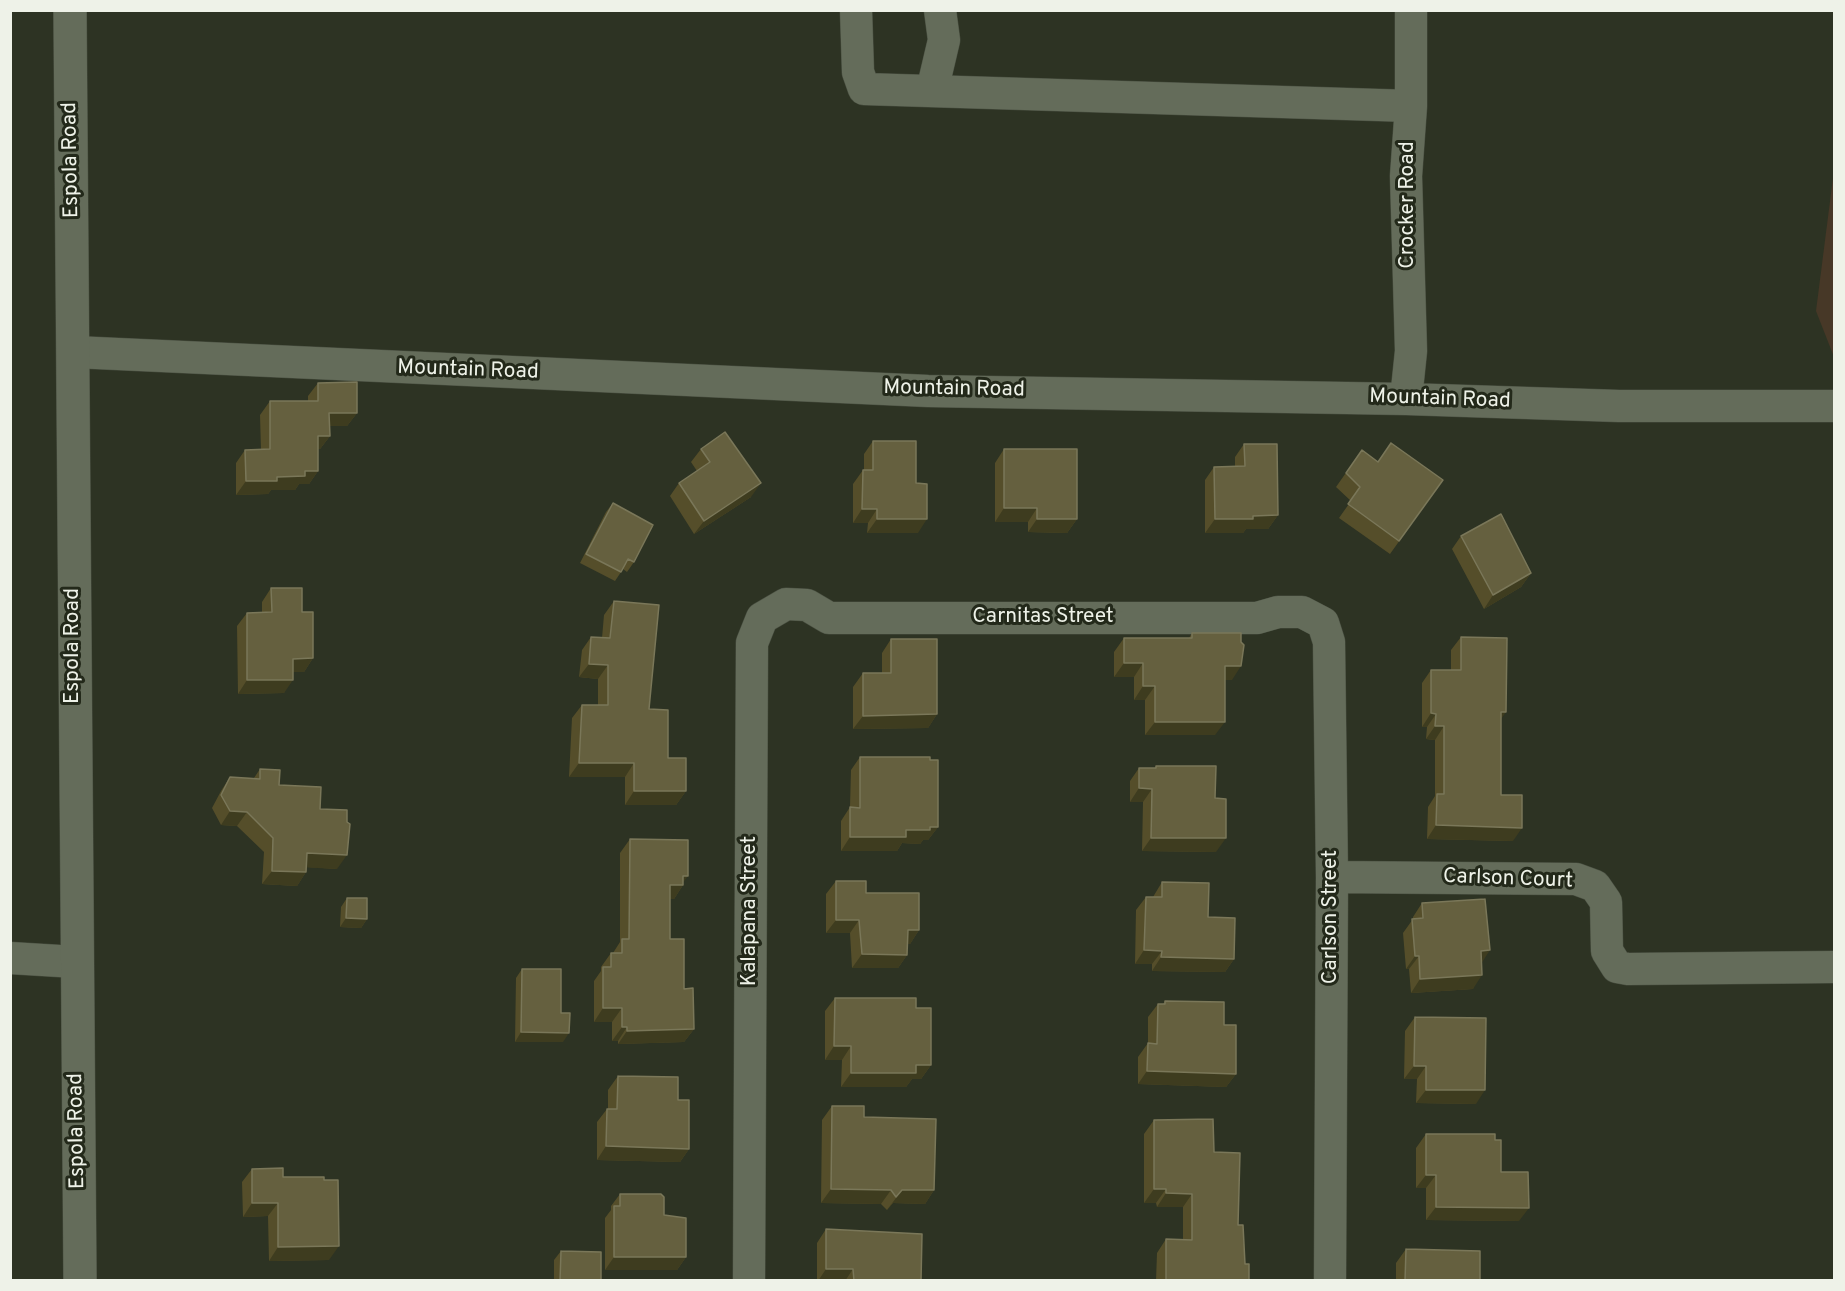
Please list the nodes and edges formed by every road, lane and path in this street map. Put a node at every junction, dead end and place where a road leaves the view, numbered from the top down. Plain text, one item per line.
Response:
1 (70, 10) edge
2 (856, 10) edge
3 (940, 10) edge
4 (1411, 10) edge
5 (932, 91) junction
6 (1411, 106) junction
7 (74, 352) junction
8 (1406, 399) junction
9 (1834, 406) edge
10 (829, 618) joint
11 (1257, 618) joint
12 (1332, 877) junction
13 (10, 958) edge
14 (76, 962) junction
15 (1834, 967) edge
16 (80, 1281) edge
17 (749, 1281) edge
18 (1330, 1281) edge

1 - 7 main road, Espola Road
2 - 5 street
3 - 5 street
4 - 6 street, Crocker Road
5 - 6 street
6 - 8 street, Crocker Road
7 - 8 street, Mountain Road
7 - 14 main road, Espola Road
8 - 9 street, Mountain Road
10 - 11 street, Carnitas Street
10 - 17 street, Kalapana Street
11 - 12 street, Carlson Street
12 - 15 street, Carlson Court
12 - 18 street, Carlson Street
13 - 14 street
14 - 16 main road, Espola Road

